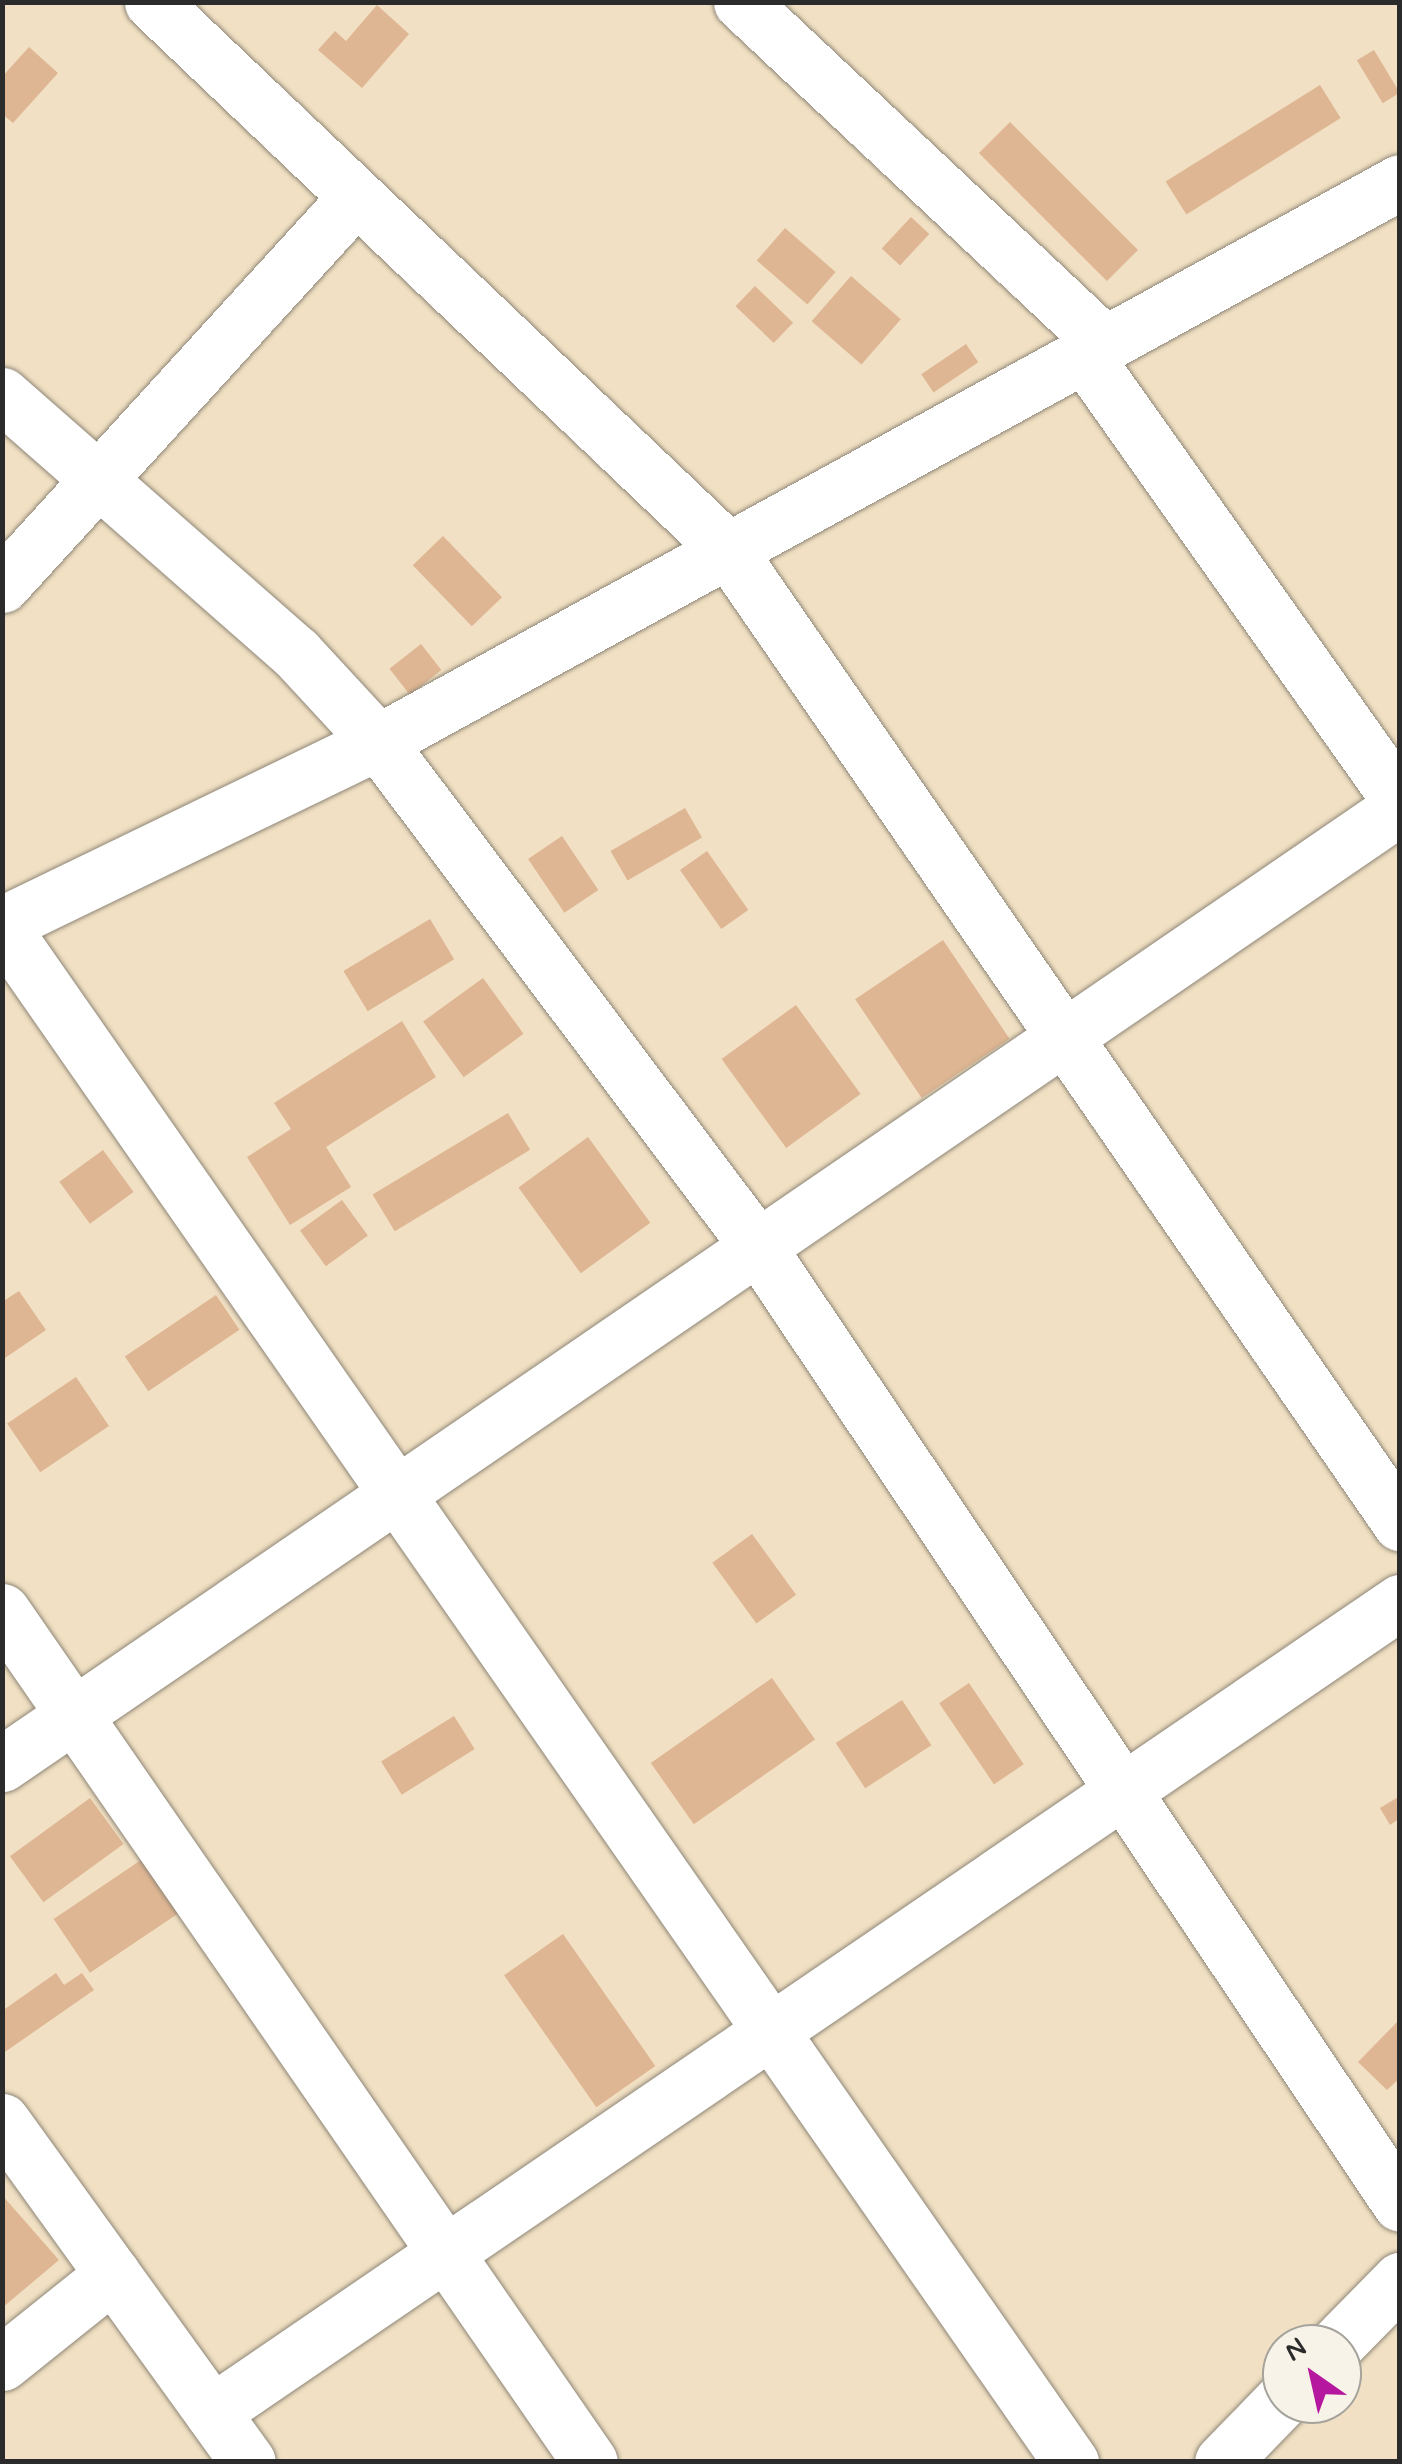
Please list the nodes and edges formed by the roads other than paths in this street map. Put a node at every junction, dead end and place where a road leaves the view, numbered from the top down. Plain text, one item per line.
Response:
1 (152, 2) edge
2 (741, 2) edge
3 (1400, 182) edge
4 (356, 196) junction
5 (1095, 350) junction
6 (2, 396) edge
7 (94, 482) junction
8 (728, 550) junction
9 (2, 585) edge
10 (378, 742) junction
11 (1400, 804) edge
12 (2, 926) edge
13 (1064, 1036) junction
14 (758, 1246) junction
15 (397, 1494) junction
16 (1400, 1523) edge
17 (1400, 1602) edge
18 (2, 1611) edge
19 (74, 1715) junction
20 (2, 1764) edge
21 (1123, 1791) junction
22 (771, 2030) junction
23 (5, 2132) edge
24 (1400, 2204) edge
25 (446, 2252) junction
26 (113, 2274) junction
27 (1400, 2280) edge
28 (1357, 2324) edge
29 (2, 2363) edge
30 (212, 2412) junction
31 (1262, 2421) edge
32 (248, 2462) edge
33 (590, 2462) edge
34 (1071, 2462) edge
35 (1222, 2462) edge

1 - 4 street
2 - 5 street
3 - 5 street
4 - 7 street
4 - 8 street
5 - 8 street
5 - 11 street
6 - 7 street
7 - 9 street
7 - 10 street
8 - 10 street
8 - 13 street
10 - 12 street
10 - 14 street
11 - 13 street
12 - 15 street
13 - 14 street
13 - 16 street
14 - 15 street
14 - 21 street
15 - 19 street
15 - 22 street
17 - 21 street
18 - 19 street
19 - 20 street
19 - 25 street
21 - 22 street
21 - 24 street
22 - 25 street
22 - 34 street
23 - 26 street
25 - 30 street
25 - 33 street
26 - 29 street
26 - 30 street
27 - 28 street
30 - 32 street
31 - 35 street

